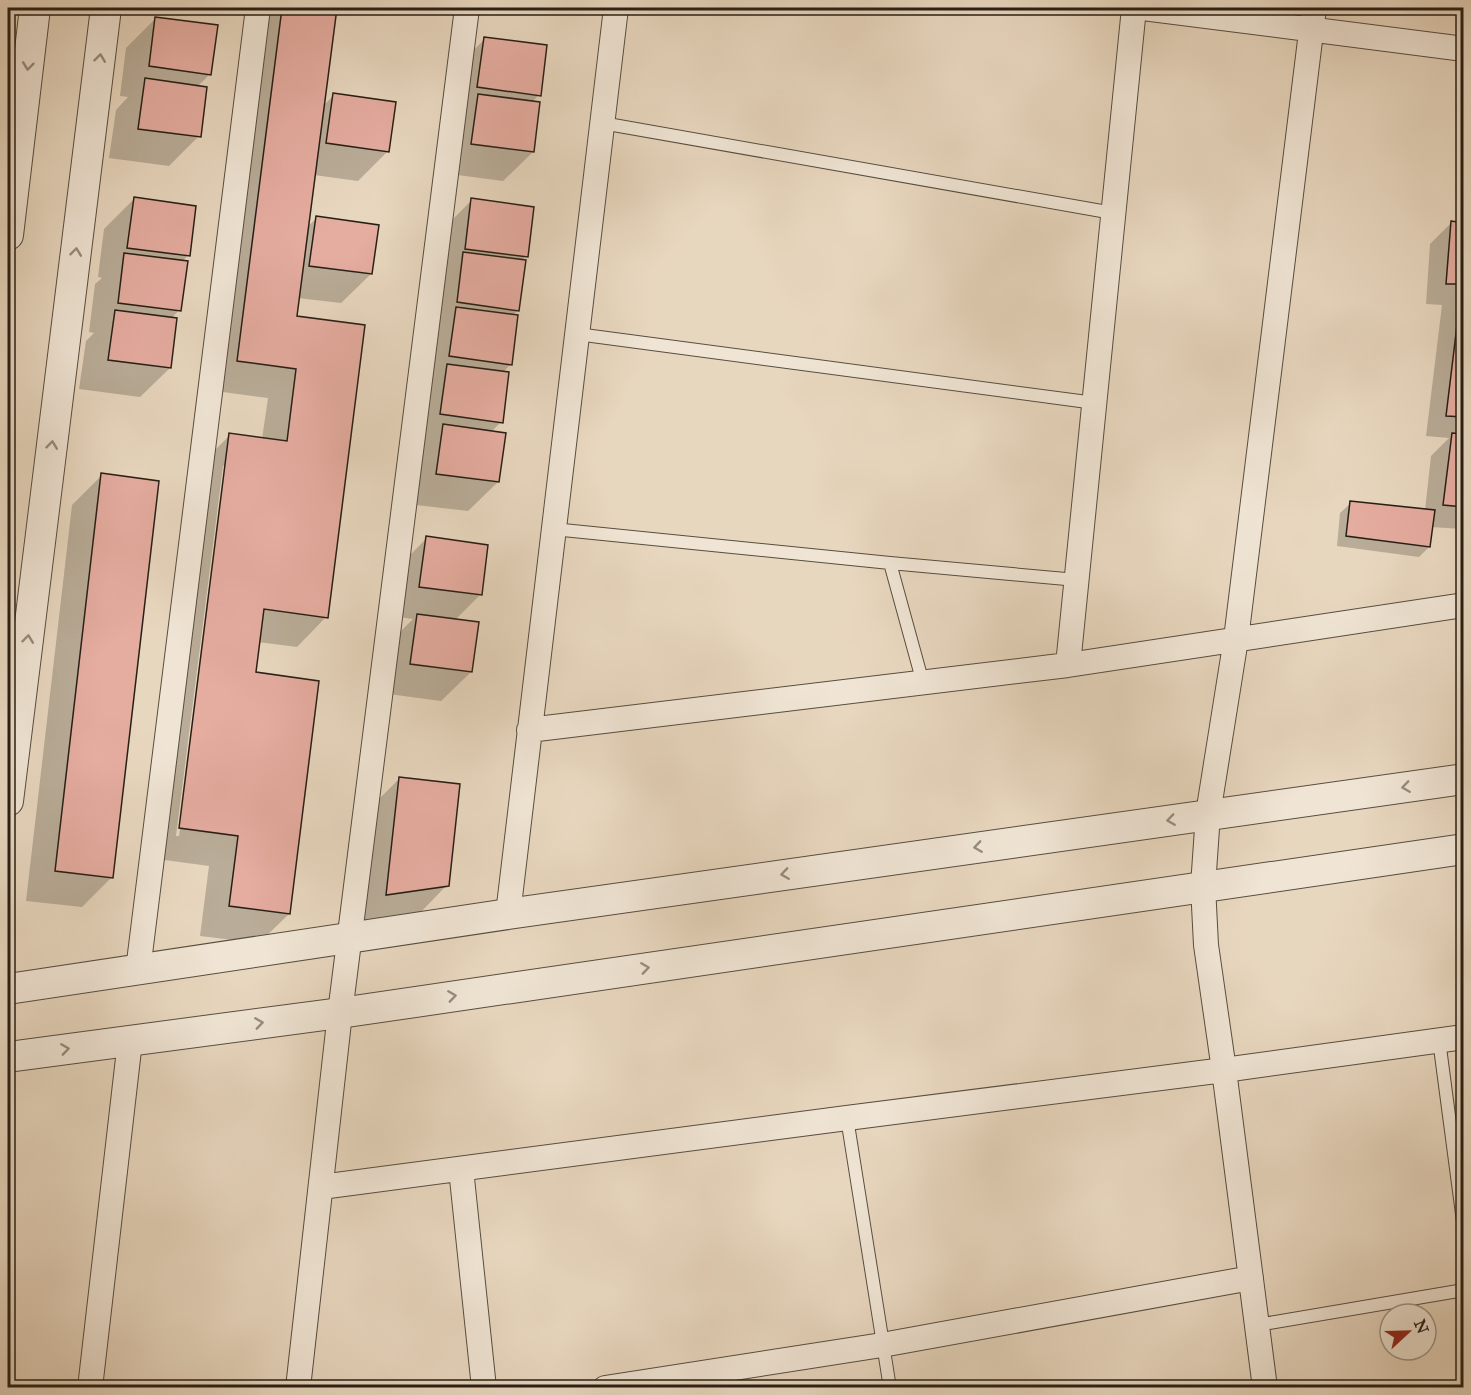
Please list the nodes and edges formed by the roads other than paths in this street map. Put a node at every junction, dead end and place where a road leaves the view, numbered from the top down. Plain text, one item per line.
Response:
1 (35, 8) edge
2 (106, 8) edge
3 (258, 8) edge
4 (466, 8) edge
5 (616, 8) edge
6 (1134, 8) edge
7 (1143, 8) edge
8 (1312, 19) edge
9 (1464, 49) edge
10 (602, 123) junction
11 (1113, 213) junction
12 (8, 235) edge
13 (577, 334) junction
14 (1095, 403) junction
15 (554, 529) junction
16 (890, 563) junction
17 (1077, 580) junction
18 (1464, 605) edge
19 (1236, 639) junction
20 (1068, 665) junction
21 (923, 683) junction
22 (529, 730) junction
23 (1464, 779) edge
24 (8, 801) edge
25 (1209, 814) junction
26 (1464, 849) edge
27 (1203, 886) junction
28 (508, 914) junction
29 (350, 938) junction
30 (138, 970) junction
31 (8, 989) edge
32 (340, 1013) junction
33 (1464, 1037) edge
34 (1439, 1040) junction
35 (130, 1041) junction
36 (8, 1057) edge
37 (1224, 1070) junction
38 (847, 1118) junction
39 (461, 1169) junction
40 (321, 1187) junction
41 (1464, 1229) edge
42 (1251, 1278) junction
43 (1464, 1290) edge
44 (1257, 1325) junction
45 (882, 1345) junction
46 (90, 1388) edge
47 (298, 1388) edge
48 (484, 1388) edge
49 (605, 1388) edge
50 (890, 1388) edge
51 (1265, 1388) edge

1 -> 12 street
24 -> 2 street
3 - 30 street
4 - 29 street
5 - 10 street
6 - 11 street
7 - 8 street
8 - 9 street
8 - 19 street
10 - 11 lane
10 - 13 street
11 - 14 street
13 - 14 lane
13 - 15 street
14 - 17 street
15 - 16 lane
15 - 22 street
16 - 17 lane
16 - 21 lane
17 - 20 street
18 - 19 street
19 - 20 street
19 - 25 street
20 - 21 street
21 - 22 street
22 - 28 street
23 -> 25 street
25 - 27 street
25 -> 28 street
26 - 27 street
32 -> 27 street
27 - 37 street
28 - 29 street
29 - 30 street
29 - 32 street
30 - 31 street
35 -> 32 street
32 - 40 street
33 - 34 street
34 - 37 street
34 - 41 lane
36 -> 35 street
35 - 46 street
37 - 38 street
37 - 42 street
38 - 39 street
38 - 45 lane
39 - 40 street
39 - 48 street
40 - 47 street
42 - 44 street
42 - 45 street
43 - 44 lane
44 - 51 street
45 - 49 street
45 - 50 lane

